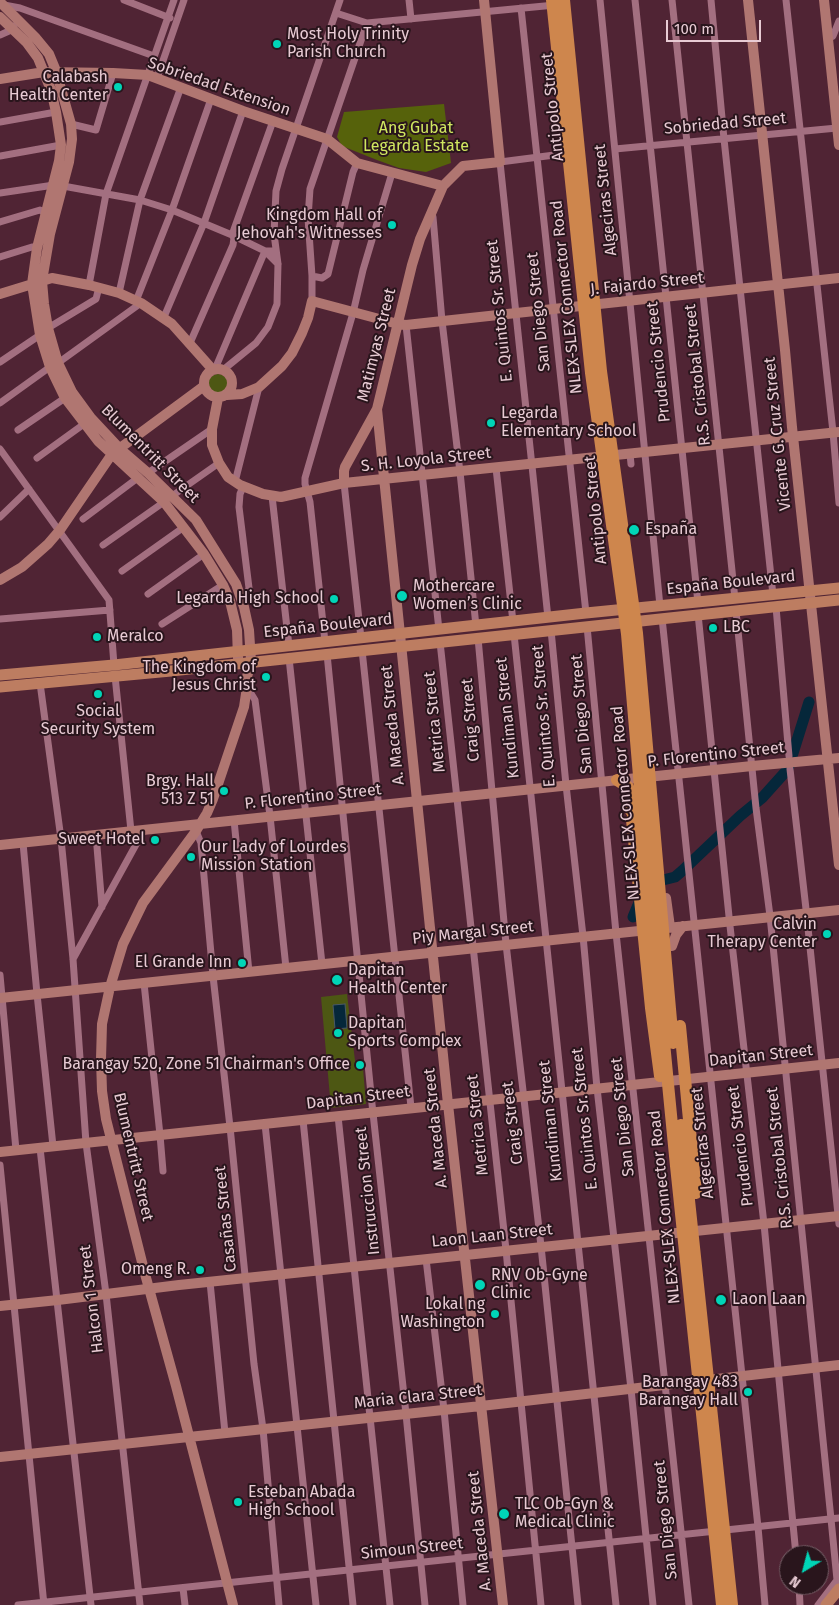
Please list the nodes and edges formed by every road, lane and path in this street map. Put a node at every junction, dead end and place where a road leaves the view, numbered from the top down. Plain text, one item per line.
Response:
1 (124, 0) edge
2 (174, 0) edge
3 (184, 0) edge
4 (340, 0) edge
5 (409, 0) edge
6 (484, 0) edge
7 (544, 0) edge
8 (572, 0) edge
9 (600, 0) edge
10 (635, 0) edge
11 (672, 0) edge
12 (711, 0) edge
13 (748, 0) edge
14 (786, 0) edge
15 (824, 0) edge
16 (558, 1) edge
17 (2, 3) edge
18 (521, 8) junction
19 (486, 11) junction
20 (336, 13) junction
21 (0, 17) edge
22 (168, 17) junction
23 (411, 19) junction
24 (177, 20) junction
25 (839, 21) edge
26 (367, 23) junction
27 (16, 24) junction
28 (0, 35) edge
29 (829, 38) junction
30 (154, 56) junction
31 (44, 72) junction
32 (56, 72) junction
33 (113, 73) junction
34 (152, 77) junction
35 (0, 79) edge
36 (181, 87) junction
37 (211, 99) junction
38 (243, 111) junction
39 (56, 112) junction
40 (273, 121) junction
41 (0, 122) edge
42 (71, 124) junction
43 (837, 128) junction
44 (296, 129) junction
45 (800, 132) junction
46 (762, 135) junction
47 (327, 139) junction
48 (724, 139) junction
49 (686, 143) junction
50 (839, 144) edge
51 (61, 145) junction
52 (649, 146) junction
53 (615, 149) junction
54 (573, 153) junction
55 (0, 156) edge
56 (537, 157) junction
57 (500, 162) junction
58 (357, 163) junction
59 (392, 174) junction
60 (59, 185) junction
61 (443, 186) junction
62 (0, 193) edge
63 (106, 194) junction
64 (140, 200) junction
65 (172, 210) junction
66 (45, 213) junction
67 (430, 214) junction
68 (0, 222) edge
69 (204, 223) junction
70 (232, 235) junction
71 (38, 248) junction
72 (265, 251) junction
73 (276, 251) junction
74 (0, 257) edge
75 (278, 264) junction
76 (312, 276) junction
77 (839, 278) edge
78 (816, 280) junction
79 (42, 281) junction
80 (32, 284) junction
81 (778, 285) junction
82 (94, 286) junction
83 (740, 289) junction
84 (120, 293) junction
85 (0, 294) edge
86 (703, 294) junction
87 (666, 297) junction
88 (630, 300) junction
89 (312, 301) junction
90 (138, 302) junction
91 (590, 305) junction
92 (552, 309) junction
93 (353, 313) junction
94 (515, 313) junction
95 (164, 317) junction
96 (442, 321) junction
97 (402, 325) junction
98 (44, 332) junction
99 (190, 343) junction
100 (0, 362) edge
101 (54, 365) junction
102 (217, 369) junction
103 (204, 386) junction
104 (259, 387) junction
105 (222, 396) junction
106 (65, 398) junction
107 (0, 403) edge
108 (377, 409) junction
109 (84, 424) junction
110 (212, 429) junction
111 (18, 430) dead end
112 (836, 432) edge
113 (793, 436) junction
114 (756, 440) junction
115 (719, 444) junction
116 (682, 448) junction
117 (0, 450) edge
118 (116, 451) junction
119 (645, 452) junction
120 (619, 455) junction
121 (606, 456) junction
122 (37, 458) dead end
123 (568, 459) junction
124 (219, 463) junction
125 (531, 464) junction
126 (620, 466) dead end
127 (496, 468) junction
128 (460, 472) junction
129 (143, 475) junction
130 (423, 475) junction
131 (384, 479) junction
132 (344, 483) junction
133 (239, 484) junction
134 (29, 489) junction
135 (307, 491) junction
136 (272, 496) junction
137 (168, 499) junction
138 (838, 503) edge
139 (0, 517) edge
140 (83, 518) dead end
141 (184, 527) junction
142 (60, 530) junction
143 (103, 545) dead end
144 (204, 554) junction
145 (122, 571) dead end
146 (0, 580) edge
147 (223, 585) junction
148 (839, 588) edge
149 (809, 591) junction
150 (148, 594) dead end
151 (773, 595) junction
152 (735, 599) junction
153 (839, 600) edge
154 (810, 604) junction
155 (660, 606) junction
156 (244, 607) junction
157 (776, 607) junction
158 (698, 609) junction
159 (110, 610) junction
160 (622, 610) junction
161 (736, 611) junction
162 (586, 613) junction
163 (548, 618) junction
164 (0, 619) edge
165 (656, 619) junction
166 (623, 622) junction
167 (162, 624) dead end
168 (476, 626) junction
169 (587, 626) junction
170 (513, 628) junction
171 (551, 630) junction
172 (439, 636) junction
173 (361, 638) junction
174 (478, 638) junction
175 (400, 640) junction
176 (326, 648) junction
177 (362, 650) junction
178 (289, 652) junction
179 (251, 656) junction
180 (238, 657) junction
181 (114, 670) junction
182 (0, 675) edge
183 (247, 677) junction
184 (40, 683) junction
185 (0, 686) edge
186 (247, 688) junction
187 (839, 758) edge
188 (827, 759) junction
189 (789, 763) junction
190 (752, 766) junction
191 (715, 770) junction
192 (678, 774) junction
193 (666, 775) junction
194 (646, 777) junction
195 (618, 780) junction
196 (602, 782) junction
197 (566, 785) junction
198 (529, 789) junction
199 (492, 793) junction
200 (653, 795) junction
201 (456, 797) junction
202 (416, 801) junction
203 (378, 805) junction
204 (343, 809) junction
205 (306, 813) junction
206 (270, 816) junction
207 (234, 820) junction
208 (632, 820) junction
209 (198, 827) junction
210 (144, 830) junction
211 (131, 831) junction
212 (96, 835) junction
213 (61, 839) junction
214 (23, 843) junction
215 (0, 845) edge
216 (839, 865) edge
217 (102, 908) junction
218 (839, 910) edge
219 (807, 912) junction
220 (770, 916) junction
221 (729, 921) junction
222 (694, 924) junction
223 (676, 926) junction
224 (616, 933) junction
225 (583, 936) junction
226 (545, 940) junction
227 (506, 944) junction
228 (472, 948) junction
229 (433, 952) junction
230 (394, 956) junction
231 (73, 959) junction
232 (358, 960) junction
233 (322, 964) junction
234 (286, 968) junction
235 (249, 972) junction
236 (0, 975) edge
237 (213, 976) junction
238 (144, 983) junction
239 (110, 986) junction
240 (74, 990) junction
241 (37, 994) junction
242 (1, 998) edge
243 (839, 1063) edge
244 (822, 1065) junction
245 (784, 1068) junction
246 (746, 1072) junction
247 (710, 1077) junction
248 (633, 1084) junction
249 (597, 1088) junction
250 (562, 1092) junction
251 (524, 1096) junction
252 (489, 1100) junction
253 (448, 1104) junction
254 (411, 1108) junction
255 (373, 1112) junction
256 (338, 1116) junction
257 (303, 1120) junction
258 (265, 1124) junction
259 (230, 1127) junction
260 (673, 1132) junction
261 (160, 1135) junction
262 (112, 1140) junction
263 (86, 1143) junction
264 (53, 1146) junction
265 (40, 1148) junction
266 (16, 1150) junction
267 (0, 1152) edge
268 (0, 1165) edge
269 (163, 1171) dead end
270 (839, 1219) edge
271 (800, 1220) junction
272 (764, 1224) junction
273 (726, 1228) junction
274 (650, 1235) junction
275 (613, 1239) junction
276 (576, 1242) junction
277 (541, 1246) junction
278 (506, 1250) junction
279 (465, 1254) junction
280 (696, 1258) junction
281 (426, 1259) junction
282 (390, 1263) junction
283 (355, 1267) junction
284 (318, 1270) junction
285 (282, 1274) junction
286 (246, 1278) junction
287 (210, 1282) junction
288 (149, 1289) junction
289 (106, 1294) junction
290 (58, 1300) junction
291 (14, 1304) junction
292 (0, 1306) edge
293 (839, 1365) edge
294 (816, 1368) junction
295 (778, 1372) junction
296 (741, 1376) junction
297 (665, 1385) junction
298 (631, 1389) junction
299 (594, 1393) junction
300 (557, 1397) junction
301 (521, 1401) junction
302 (480, 1406) junction
303 (444, 1410) junction
304 (406, 1414) junction
305 (370, 1417) junction
306 (334, 1421) junction
307 (296, 1425) junction
308 (263, 1429) junction
309 (225, 1433) junction
310 (188, 1436) junction
311 (122, 1444) junction
312 (75, 1449) junction
313 (28, 1454) junction
314 (0, 1457) edge
315 (839, 1518) edge
316 (831, 1519) junction
317 (794, 1523) junction
318 (758, 1528) junction
319 (682, 1536) junction
320 (646, 1539) junction
321 (609, 1543) junction
322 (795, 1545) edge
323 (572, 1548) junction
324 (535, 1552) junction
325 (498, 1554) junction
326 (457, 1558) junction
327 (420, 1562) junction
328 (385, 1566) junction
329 (350, 1570) junction
330 (313, 1574) junction
331 (275, 1578) junction
332 (227, 1583) junction
333 (183, 1588) junction
334 (838, 1589) edge
335 (139, 1593) junction
336 (90, 1597) junction
337 (44, 1603) edge
338 (18, 1605) edge
339 (91, 1605) edge
340 (140, 1605) edge
341 (185, 1605) edge
342 (233, 1605) edge
343 (279, 1605) edge
344 (316, 1605) edge
345 (353, 1605) edge
346 (390, 1605) edge
347 (425, 1605) edge
348 (462, 1605) edge
349 (503, 1605) edge
350 (541, 1605) edge
351 (578, 1605) edge
352 (616, 1605) edge
353 (652, 1605) edge
354 (689, 1605) edge
355 (722, 1605) edge
356 (732, 1605) edge
357 (764, 1605) edge
358 (818, 1605) edge
359 (826, 1605) edge
360 (835, 1605) edge

1 - 22 street
2 - 22 street
3 - 24 street
4 - 20 street
5 - 23 street
6 - 19 street, E. Quintos Sr. Street
7 - 121 highway
8 - 91 highway
9 - 53 street, Algeciras Street
10 - 52 street, Prudencio Street
11 - 49 street, R.S. Cristobal Street
12 - 48 street
13 - 46 street, Vicente G. Cruz Street
14 - 45 street
15 - 29 street
16 - 18 street
16 - 54 street, Antipolo Street
16 - 260 highway, NLEX-SLEX Connector Road
16 - 280 highway, NLEX-SLEX Connector Road
17 - 27 street, Blumentritt Street
17 - 30 street
18 - 19 street
18 - 56 street, San Diego Street
19 - 23 street
19 - 57 street, E. Quintos Sr. Street
20 - 26 street
20 - 44 street
21 - 27 street, Blumentritt Street
22 - 24 street
22 - 30 street
23 - 26 street
24 - 34 street
25 - 29 street
26 - 47 street
27 - 28 street
27 - 31 street, Blumentritt Street
27 - 32 street, Blumentritt Street
29 - 43 street
30 - 34 street
31 - 32 street, Sobriedad Extension
31 - 35 street
31 - 39 street, Blumentritt Street
32 - 33 street, Sobriedad Extension
32 - 42 street, Blumentritt Street
33 - 34 street, Sobriedad Extension
33 - 42 street
34 - 36 street, Sobriedad Extension
34 - 63 street
36 - 37 street, Sobriedad Extension
36 - 64 street
37 - 38 street, Sobriedad Extension
37 - 65 street
38 - 40 street, Sobriedad Extension
38 - 69 street
39 - 41 street
39 - 51 street, Blumentritt Street
40 - 44 street, Sobriedad Extension
40 - 70 street
42 - 60 street, Blumentritt Street
43 - 45 street, Sobriedad Street
43 - 50 street
44 - 47 street
44 - 73 street
45 - 46 street, Sobriedad Street
45 - 78 street
46 - 48 street, Sobriedad Street
46 - 81 street, Vicente G. Cruz Street
47 - 58 street
47 - 76 street
48 - 49 street, Sobriedad Street
48 - 83 street
49 - 52 street, Sobriedad Street
49 - 86 street, R.S. Cristobal Street
51 - 55 street
51 - 60 street, Blumentritt Street
52 - 53 street, Sobriedad Street
52 - 87 street, Prudencio Street
53 - 88 street, Algeciras Street
54 - 56 street
54 - 91 street, Antipolo Street
56 - 57 street
56 - 92 street, San Diego Street
57 - 61 street
57 - 94 street, E. Quintos Sr. Street
58 - 59 street
58 - 76 street
59 - 61 street
59 - 93 street, Instruccion Street
60 - 62 street
60 - 63 street
60 - 66 street, Blumentritt Street
60 - 79 street, Blumentritt Street
61 - 67 street, Matimyas Street
63 - 64 street
63 - 82 street
64 - 65 street
64 - 84 street
65 - 69 street
65 - 90 street
66 - 68 street
66 - 71 street, Blumentritt Street
67 - 96 street
67 - 97 street, Matimyas Street
69 - 70 street
69 - 95 street
70 - 72 street
70 - 99 street
71 - 74 street
71 - 80 street, Blumentritt Street
72 - 73 street
72 - 75 street
72 - 102 street
73 - 75 street
75 - 102 street
76 - 89 street
77 - 78 street, J. Fajardo Street
78 - 81 street, J. Fajardo Street
78 - 112 street
79 - 80 street
79 - 82 street
79 - 98 street, Blumentritt Street
80 - 85 street
80 - 98 street, Blumentritt Street
81 - 83 street, J. Fajardo Street
81 - 113 street, Vicente G. Cruz Street
82 - 84 street
82 - 98 street
83 - 86 street, J. Fajardo Street
83 - 114 street
84 - 90 street
86 - 87 street, J. Fajardo Street
86 - 115 street, R.S. Cristobal Street
87 - 88 street, J. Fajardo Street
87 - 116 street, Prudencio Street
88 - 91 street, J. Fajardo Street
88 - 119 street, Algeciras Street
89 - 93 street, J. Fajardo Street
89 - 104 street
90 - 95 street
90 - 101 street
91 - 92 street, J. Fajardo Street
91 - 121 street, Antipolo Street
92 - 94 street, J. Fajardo Street
92 - 123 street, San Diego Street
93 - 97 street, J. Fajardo Street
93 - 135 street, Instruccion Street
94 - 96 street, J. Fajardo Street
94 - 125 street, E. Quintos Sr. Street
95 - 99 street
96 - 97 street, J. Fajardo Street
96 - 128 street
97 - 108 street, Matimyas Street
97 - 130 street, Metrica Street
98 - 100 street
98 - 101 street, Blumentritt Street
99 - 102 street
101 - 106 street, Blumentritt Street
101 - 107 street
101 - 118 street, Blumentritt Street
102 - 103 street
102 - 105 street
103 - 105 street
103 - 118 street
104 - 105 street
104 - 133 street
105 - 110 street
106 - 109 street, Blumentritt Street
106 - 111 street
108 - 131 street, A. Maceda Street
108 - 132 street, Matimyas Street
109 - 118 street, Blumentritt Street
109 - 122 street
110 - 124 street
110 - 129 street
112 - 113 street, S. H. Loyola Street
112 - 138 street
113 - 114 street, S. H. Loyola Street
113 - 149 street, Vicente G. Cruz Street
114 - 115 street, S. H. Loyola Street
114 - 151 street
115 - 116 street, S. H. Loyola Street
115 - 152 street, R.S. Cristobal Street
116 - 119 street, S. H. Loyola Street
116 - 158 street, Prudencio Street
117 - 134 street
118 - 129 street, Blumentritt Street
118 - 142 street
119 - 120 street, S. H. Loyola Street
119 - 155 street, Algeciras Street
120 - 121 street, S. H. Loyola Street
120 - 126 street
121 - 123 street, S. H. Loyola Street
121 - 160 street, Antipolo Street
123 - 125 street, S. H. Loyola Street
123 - 162 street, San Diego Street
124 - 133 street
124 - 137 street
125 - 127 street, S. H. Loyola Street
125 - 163 street, E. Quintos Sr. Street
127 - 128 street, S. H. Loyola Street
127 - 170 street, Kundiman Street
128 - 130 street, S. H. Loyola Street
128 - 168 street
129 - 137 street, Blumentritt Street
129 - 140 street
130 - 131 street, S. H. Loyola Street
130 - 172 street, Metrica Street
131 - 132 street, S. H. Loyola Street
131 - 175 street, A. Maceda Street
132 - 135 street
132 - 173 street
133 - 136 street
133 - 156 street
134 - 139 street
134 - 142 street
135 - 136 street
135 - 176 street, Instruccion Street
136 - 178 street
137 - 141 street, Blumentritt Street
137 - 143 street
137 - 156 street, Blumentritt Street
141 - 144 street, Blumentritt Street
141 - 145 street
142 - 146 street
142 - 159 street
144 - 147 street, Blumentritt Street
144 - 150 street
147 - 167 street
147 - 180 street, Blumentritt Street
148 - 149 main road, España Boulevard
149 - 151 main road, España Boulevard
149 - 154 street, Vicente G. Cruz Street
151 - 152 main road, España Boulevard
152 - 158 main road, España Boulevard
153 - 154 main road, España Boulevard
154 - 157 main road, España Boulevard
154 - 188 street, Vicente G. Cruz Street
155 - 158 main road, España Boulevard
155 - 160 main road, España Boulevard
156 - 179 street, Blumentritt Street
157 - 161 main road, España Boulevard
157 - 189 street
158 - 161 main road, España Boulevard
158 - 165 main road, España Boulevard
158 - 191 street, Prudencio Street
159 - 164 street
159 - 181 street
160 - 162 main road, España Boulevard
160 - 166 street, Antipolo Street
161 - 190 street, R.S. Cristobal Street
162 - 163 main road, España Boulevard
163 - 170 main road, España Boulevard
165 - 166 main road, España Boulevard
165 - 192 street, Algeciras Street
165 - 194 street, Antipolo Street
166 - 169 main road, España Boulevard
166 - 194 street, Antipolo Street
168 - 170 main road, España Boulevard
168 - 172 main road, España Boulevard
169 - 171 main road, España Boulevard
169 - 196 street, San Diego Street
170 - 171 main road, España Boulevard
170 - 174 main road, España Boulevard
170 - 198 street, Kundiman Street
171 - 197 street, E. Quintos Sr. Street
172 - 174 main road, España Boulevard
172 - 175 main road, España Boulevard
172 - 201 street, Metrica Street
173 - 175 main road, España Boulevard
173 - 176 main road, España Boulevard
174 - 199 street, Craig Street
175 - 177 main road, España Boulevard
175 - 202 street, A. Maceda Street
176 - 177 main road, España Boulevard
176 - 178 main road, España Boulevard
176 - 204 street, Instruccion Street
177 - 203 street
178 - 179 main road, España Boulevard
178 - 205 street
179 - 180 main road, España Boulevard
179 - 183 street, Blumentritt Street
180 - 181 main road, España Boulevard
180 - 183 street, Blumentritt Street
181 - 182 main road, España Boulevard
181 - 184 main road, España Boulevard
181 - 211 street
183 - 186 street, Blumentritt Street
184 - 185 main road, España Boulevard
184 - 213 street, Halcon 1 Street
186 - 206 street
186 - 209 street, Blumentritt Street
187 - 188 street, P. Florentino Street
188 - 189 street, P. Florentino Street
188 - 216 street, Vicente G. Cruz Street
189 - 190 street, P. Florentino Street
189 - 219 street
190 - 191 street, P. Florentino Street
190 - 220 street, R.S. Cristobal Street
191 - 192 street, P. Florentino Street
191 - 221 street, Prudencio Street
192 - 193 street, P. Florentino Street
192 - 222 street, Algeciras Street
193 - 194 street, P. Florentino Street
193 - 200 street
194 - 195 street, P. Florentino Street
194 - 200 street, Antipolo Street
194 - 208 highway
195 - 196 street, P. Florentino Street
195 - 208 highway
196 - 197 street, P. Florentino Street
196 - 224 street, San Diego Street
197 - 198 street, P. Florentino Street
197 - 225 street, E. Quintos Sr. Street
198 - 199 street, P. Florentino Street
198 - 226 street, Kundiman Street
199 - 201 street, P. Florentino Street
199 - 227 street, Craig Street
200 - 223 street, Antipolo Street
201 - 202 street, P. Florentino Street
201 - 228 street, Metrica Street
202 - 203 street, P. Florentino Street
202 - 229 street, A. Maceda Street
203 - 204 street, P. Florentino Street
203 - 230 street
204 - 205 street, P. Florentino Street
204 - 232 street, Instruccion Street
205 - 206 street, P. Florentino Street
205 - 233 street
206 - 207 street, P. Florentino Street
206 - 234 street
207 - 209 street, P. Florentino Street
207 - 235 street
208 - 260 highway
209 - 210 street, P. Florentino Street
209 - 237 street, Casañas Street
209 - 239 street, Blumentritt Street
210 - 211 street, P. Florentino Street
210 - 217 street
211 - 212 street, P. Florentino Street
212 - 213 street, P. Florentino Street
212 - 217 street
213 - 214 street, P. Florentino Street
213 - 231 street, Halcon 1 Street
214 - 215 street, P. Florentino Street
214 - 241 street
217 - 231 street
218 - 219 street, Piy Margal Street
219 - 220 street, Piy Margal Street
219 - 244 street
220 - 221 street, Piy Margal Street
220 - 245 street, R.S. Cristobal Street
221 - 222 street, Piy Margal Street
221 - 246 street, Prudencio Street
222 - 223 street, Piy Margal Street
222 - 247 street, Algeciras Street
223 - 224 street, Piy Margal Street
223 - 280 highway
224 - 225 street, Piy Margal Street
224 - 248 street, San Diego Street
225 - 226 street, Piy Margal Street
225 - 249 street, E. Quintos Sr. Street
226 - 227 street, Piy Margal Street
226 - 250 street, Kundiman Street
227 - 228 street, Piy Margal Street
227 - 251 street, Craig Street
228 - 229 street, Piy Margal Street
228 - 252 street, Metrica Street
229 - 230 street, Piy Margal Street
229 - 253 street, A. Maceda Street
230 - 232 street, Piy Margal Street
230 - 254 street
231 - 240 street, Halcon 1 Street
232 - 233 street, Piy Margal Street
232 - 255 street, Instruccion Street
233 - 234 street, Piy Margal Street
234 - 235 street, Piy Margal Street
235 - 237 street, Piy Margal Street
236 - 242 street
237 - 238 street, Piy Margal Street
237 - 259 street, Casañas Street
238 - 239 street, Piy Margal Street
238 - 261 street
239 - 240 street, Piy Margal Street
239 - 262 street, Blumentritt Street
240 - 241 street, Piy Margal Street
240 - 263 street, Halcon 1 Street
241 - 242 street, Piy Margal Street
241 - 264 street
242 - 266 street
243 - 244 street, Dapitan Street
244 - 245 street, Dapitan Street
244 - 270 street
245 - 246 street, Dapitan Street
245 - 271 street, R.S. Cristobal Street
246 - 247 street, Dapitan Street
246 - 272 street, Prudencio Street
247 - 248 street, Dapitan Street
247 - 273 street, Algeciras Street
248 - 249 street, Dapitan Street
248 - 274 street, San Diego Street
249 - 250 street, Dapitan Street
249 - 275 street, E. Quintos Sr. Street
250 - 251 street, Dapitan Street
250 - 276 street, Kundiman Street
251 - 252 street, Dapitan Street
251 - 277 street, Craig Street
252 - 253 street, Dapitan Street
252 - 278 street, Metrica Street
253 - 254 street, Dapitan Street
253 - 279 street, A. Maceda Street
254 - 255 street, Dapitan Street
255 - 256 street, Dapitan Street
255 - 282 street, Instruccion Street
256 - 257 street, Dapitan Street
256 - 283 street
257 - 258 street, Dapitan Street
257 - 284 street
258 - 259 street, Dapitan Street
258 - 285 street
259 - 261 street, Dapitan Street
259 - 286 street, Casañas Street
260 - 355 highway, NLEX-SLEX Connector Road
261 - 262 street, Dapitan Street
261 - 269 street
262 - 263 street, Dapitan Street
262 - 288 street, Blumentritt Street
263 - 264 street, Dapitan Street
263 - 289 street, Halcon 1 Street
264 - 265 street, Dapitan Street
265 - 266 street, Dapitan Street
265 - 290 street
266 - 267 street, Dapitan Street
268 - 291 street
270 - 271 street, Laon Laan Street
271 - 272 street, Laon Laan Street
271 - 294 street, R.S. Cristobal Street
272 - 273 street, Laon Laan Street
272 - 295 street, Prudencio Street
273 - 274 street, Laon Laan Street
273 - 296 street, Algeciras Street
274 - 275 street, Laon Laan Street
274 - 297 street, San Diego Street
275 - 276 street, Laon Laan Street
275 - 298 street, E. Quintos Sr. Street
276 - 277 street, Laon Laan Street
276 - 299 street, Kundiman Street
277 - 278 street, Laon Laan Street
277 - 300 street, Craig Street
278 - 279 street, Laon Laan Street
278 - 301 street, Metrica Street
279 - 281 street, Laon Laan Street
279 - 302 street, A. Maceda Street
280 - 356 highway, NLEX-SLEX Connector Road
281 - 282 street, Laon Laan Street
281 - 303 street
282 - 283 street, Laon Laan Street
282 - 304 street, Instruccion Street
283 - 284 street, Laon Laan Street
283 - 305 street
284 - 285 street, Laon Laan Street
284 - 306 street
285 - 286 street, Laon Laan Street
285 - 307 street
286 - 287 street, Laon Laan Street
286 - 308 street, Casañas Street
287 - 288 street, Laon Laan Street
287 - 309 street
288 - 289 street, Laon Laan Street
288 - 310 street, Blumentritt Street
289 - 290 street, Laon Laan Street
289 - 311 street, Halcon 1 Street
290 - 291 street, Laon Laan Street
290 - 312 street
291 - 292 street, Laon Laan Street
291 - 313 street
293 - 294 street, Maria Clara Street
294 - 295 street, Maria Clara Street
294 - 316 street, R.S. Cristobal Street
295 - 296 street, Maria Clara Street
295 - 317 street, Prudencio Street
296 - 297 street, Maria Clara Street
296 - 318 street, Algeciras Street
297 - 298 street, Maria Clara Street
297 - 319 street, San Diego Street
298 - 299 street, Maria Clara Street
298 - 320 street, E. Quintos Sr. Street
299 - 300 street, Maria Clara Street
299 - 321 street, Kundiman Street
300 - 301 street, Maria Clara Street
300 - 323 street, Craig Street
301 - 302 street, Maria Clara Street
301 - 324 street, Metrica Street
302 - 303 street, Maria Clara Street
302 - 325 street, A. Maceda Street
303 - 304 street, Maria Clara Street
303 - 326 street
304 - 305 street, Maria Clara Street
304 - 327 street, Instruccion Street
305 - 306 street, Maria Clara Street
305 - 328 street
306 - 307 street, Maria Clara Street
306 - 329 street
307 - 308 street, Maria Clara Street
307 - 330 street
308 - 309 street, Maria Clara Street
308 - 331 street, Casañas Street
309 - 310 street, Maria Clara Street
310 - 311 street, Maria Clara Street
310 - 332 street, Blumentritt Street
311 - 312 street, Maria Clara Street
311 - 335 street, Halcon 1 Street
312 - 313 street, Maria Clara Street
312 - 336 street
313 - 314 street, Maria Clara Street
313 - 337 street
315 - 316 street, Simoun Street
316 - 317 street, Simoun Street
316 - 334 street, R.S. Cristobal Street
317 - 318 street, Simoun Street
317 - 322 street, Prudencio Street
318 - 319 street, Simoun Street
318 - 357 street, Algeciras Street
319 - 320 street, Simoun Street
319 - 354 street, San Diego Street
320 - 321 street, Simoun Street
320 - 353 street, E. Quintos Sr. Street
321 - 323 street, Simoun Street
321 - 352 street, Kundiman Street
323 - 324 street, Simoun Street
323 - 351 street, Craig Street
324 - 325 street, Simoun Street
324 - 350 street, Metrica Street
325 - 326 street, Simoun Street
325 - 349 street, A. Maceda Street
326 - 327 street, Simoun Street
326 - 348 street
327 - 328 street, Simoun Street
327 - 347 street, Instruccion Street
328 - 329 street, Simoun Street
328 - 346 street
329 - 330 street, Simoun Street
329 - 345 street
330 - 331 street, Simoun Street
330 - 344 street
331 - 332 street, Simoun Street
331 - 343 street, Casañas Street
332 - 333 street, Simoun Street
332 - 342 street, Blumentritt Street
333 - 335 street, Simoun Street
333 - 341 street
334 - 358 street
334 - 359 main road
334 - 360 main road
335 - 336 street, Simoun Street
335 - 340 street, Halcon 1 Street
336 - 337 street, Simoun Street
336 - 339 street
337 - 338 street, Simoun Street

